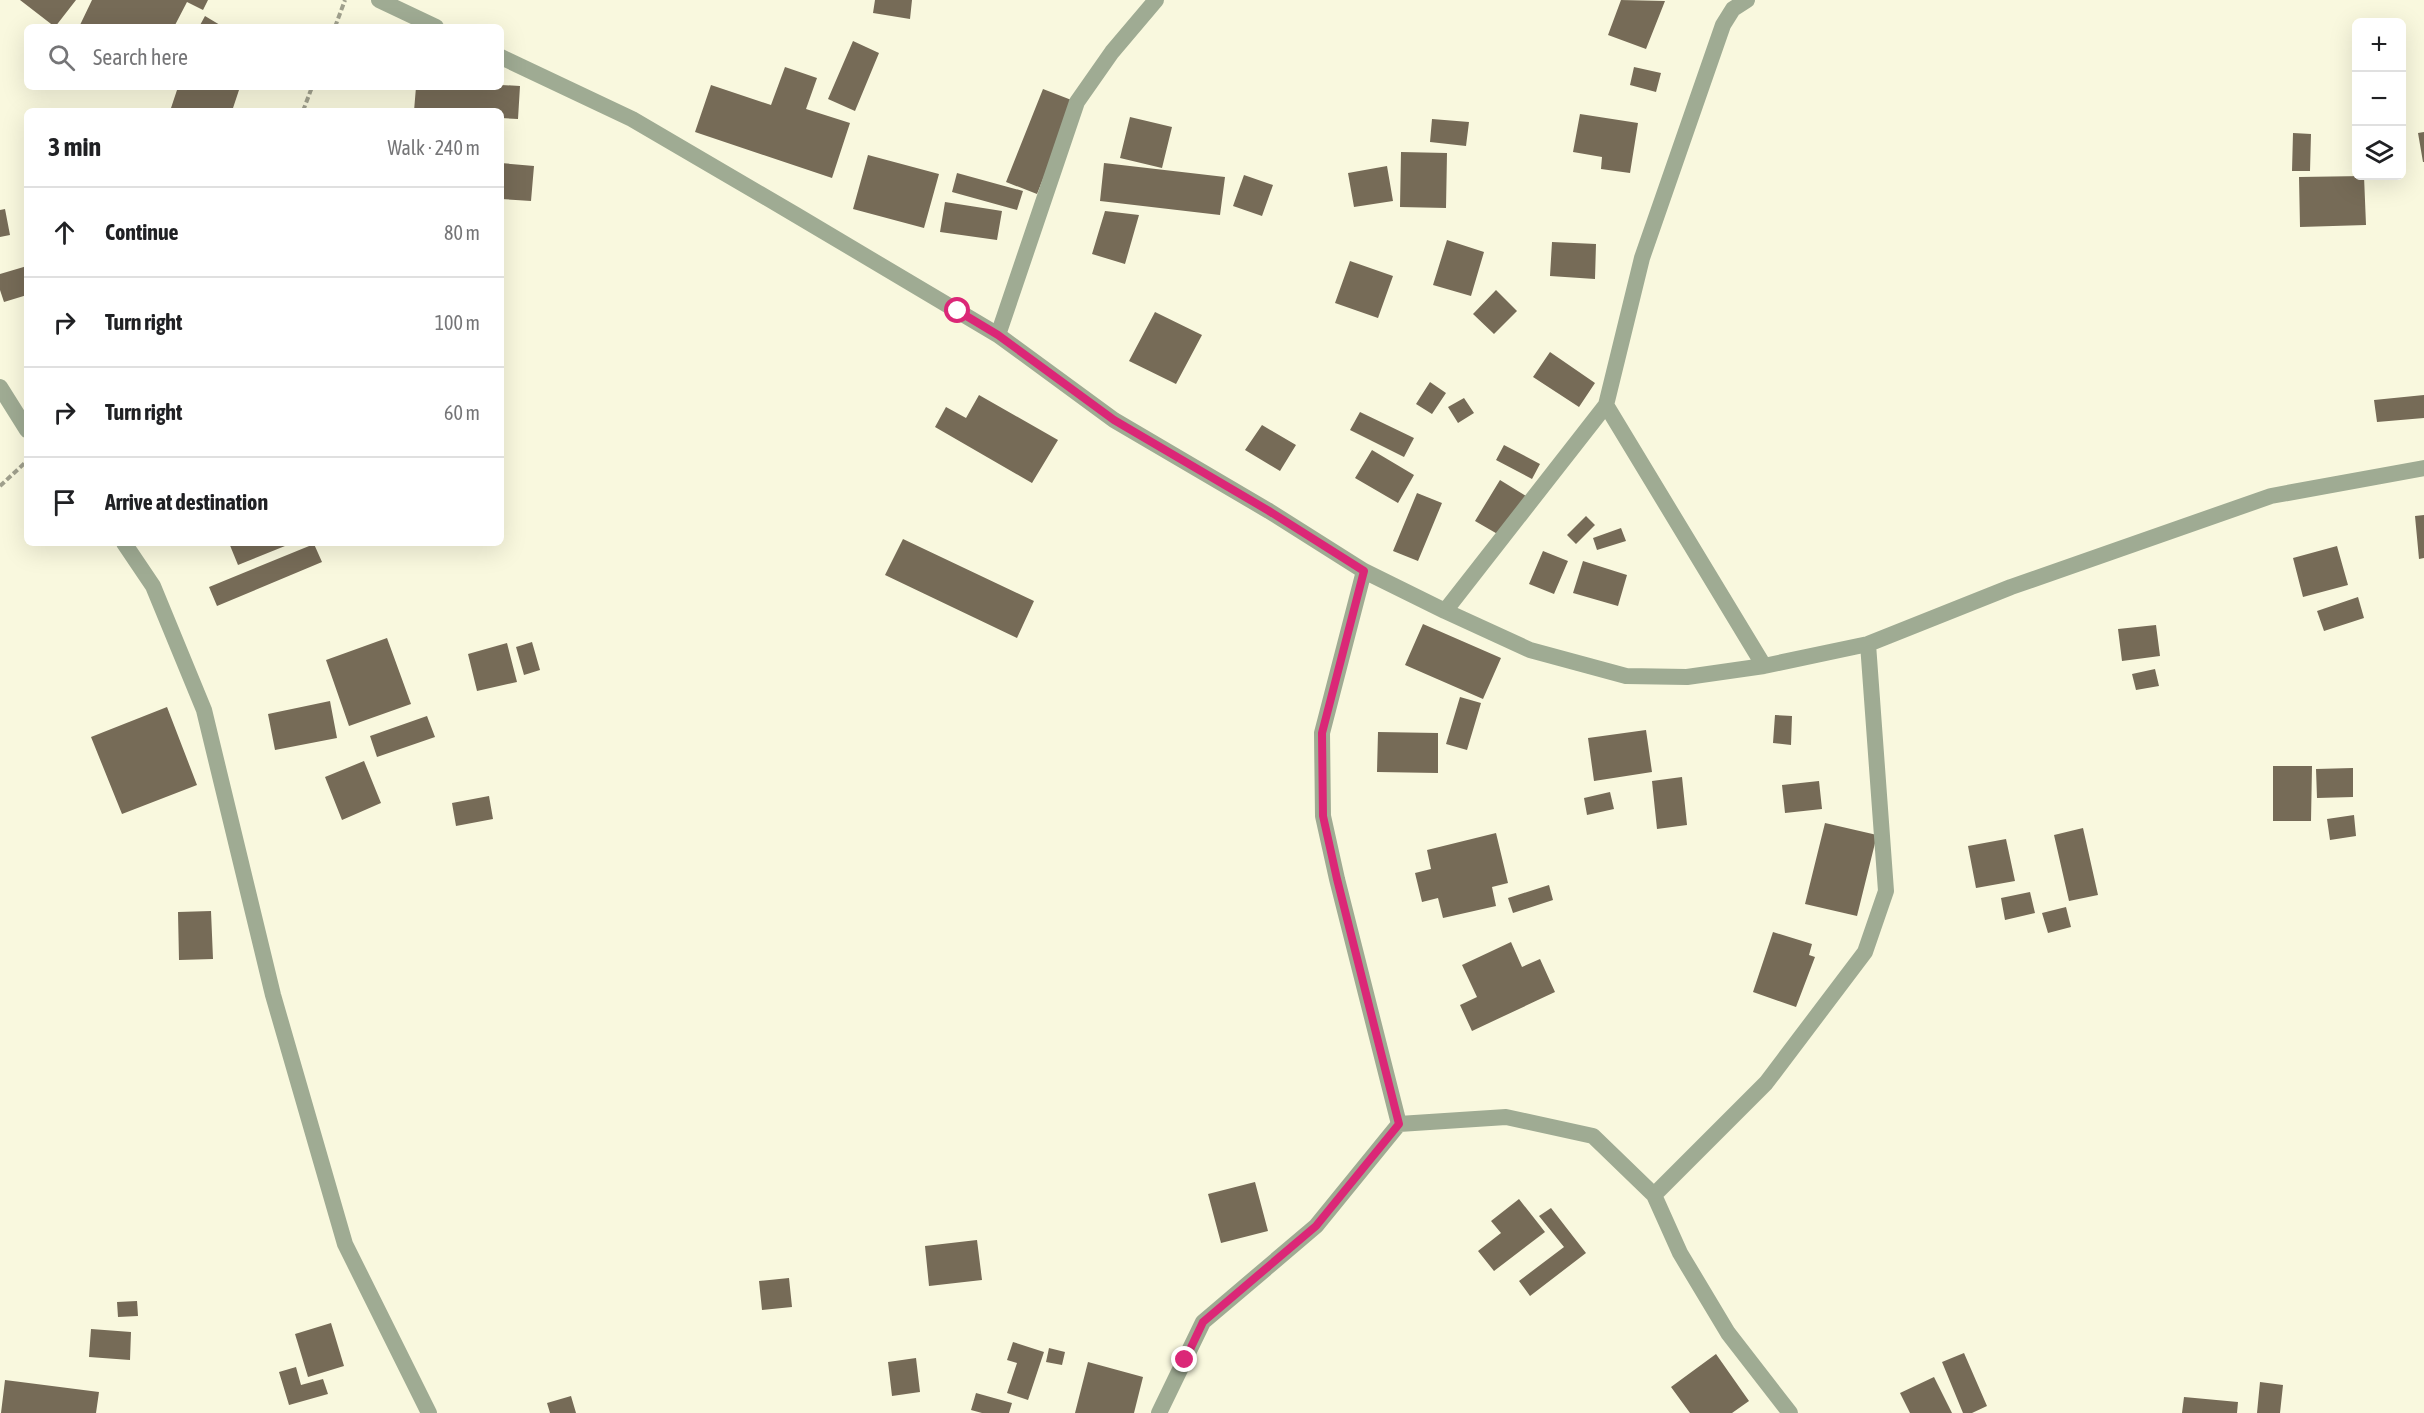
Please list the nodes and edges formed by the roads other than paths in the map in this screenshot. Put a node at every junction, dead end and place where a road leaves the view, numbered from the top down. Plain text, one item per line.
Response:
1 (379, 0) edge
2 (1156, 0) edge
3 (1747, 0) edge
4 (430, 24) edge
5 (504, 58) edge
6 (998, 335) junction
7 (0, 387) edge
8 (1606, 405) junction
9 (24, 425) edge
10 (2424, 468) edge
11 (126, 546) edge
12 (1364, 571) junction
13 (1445, 611) junction
14 (1868, 644) junction
15 (1764, 666) junction
16 (1399, 1124) junction
17 (1654, 1196) junction
18 (429, 1413) edge
19 (1160, 1413) edge
20 (1790, 1413) edge

1 - 4 street
2 - 6 street
3 - 8 street
5 - 6 street
6 - 12 street
7 - 9 street
8 - 13 street
8 - 15 street
10 - 14 street
11 - 18 street
12 - 13 street
12 - 16 street
13 - 15 street
14 - 15 street
14 - 17 street
16 - 17 street
16 - 19 street
17 - 20 street

